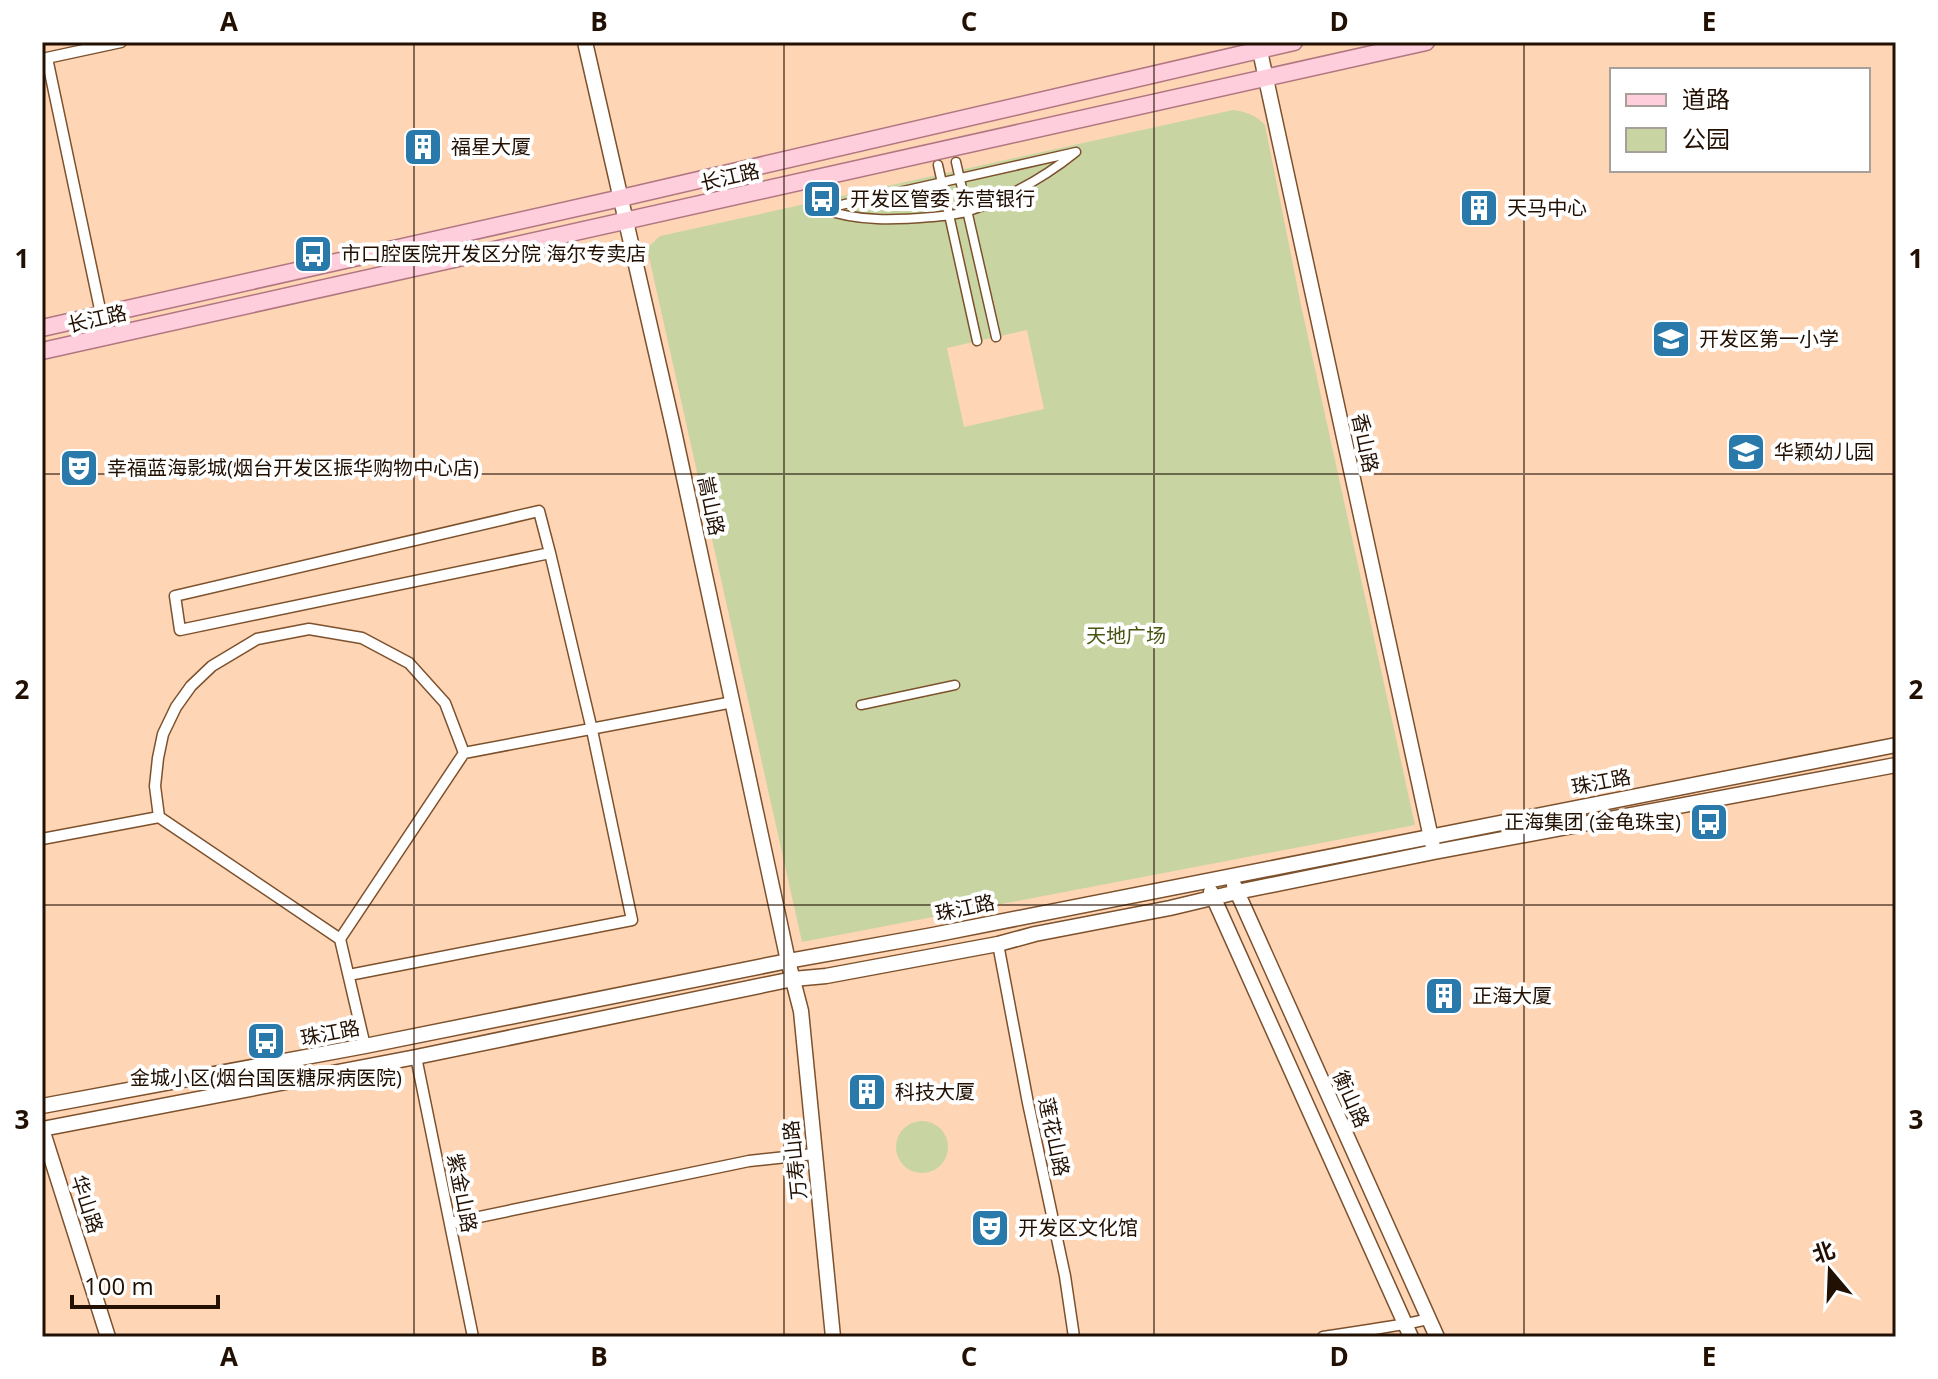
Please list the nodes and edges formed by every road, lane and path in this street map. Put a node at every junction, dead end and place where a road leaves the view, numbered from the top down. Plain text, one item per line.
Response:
1 (121, 42) edge
2 (585, 42) edge
3 (1294, 42) edge
4 (1426, 42) edge
5 (1259, 46) edge
6 (44, 58) edge
7 (1266, 77) junction
8 (956, 162) dead end
9 (938, 165) dead end
10 (621, 198) junction
11 (968, 212) junction
12 (950, 215) junction
13 (626, 221) junction
14 (101, 314) junction
15 (42, 328) edge
16 (996, 337) dead end
17 (977, 341) dead end
18 (42, 351) edge
19 (550, 553) junction
20 (955, 685) dead end
21 (733, 702) junction
22 (861, 705) dead end
23 (592, 730) junction
24 (1896, 745) edge
25 (464, 753) junction
26 (1896, 765) edge
27 (159, 817) junction
28 (1431, 836) junction
29 (42, 839) edge
30 (1434, 852) junction
31 (1230, 876) junction
32 (1207, 881) junction
33 (1237, 892) junction
34 (1214, 899) junction
35 (340, 939) junction
36 (998, 944) junction
37 (788, 961) junction
38 (349, 975) junction
39 (793, 979) junction
40 (365, 1046) junction
41 (416, 1057) junction
42 (42, 1106) edge
43 (42, 1129) edge
44 (814, 1154) junction
45 (450, 1223) junction
46 (1429, 1319) junction
47 (1408, 1331) edge
48 (108, 1337) edge
49 (473, 1337) edge
50 (833, 1337) edge
51 (1074, 1337) edge
52 (1323, 1337) edge
53 (1437, 1337) edge

1 - 6 street
2 - 10 main road, 嵩山路
3 - 5 main road, 长江路
4 - 7 main road, 长江路
5 - 7 main road, 香山路
5 - 10 main road, 长江路
6 - 14 street
7 - 13 main road, 长江路
7 - 28 main road, 香山路
8 - 11 street
9 - 12 street
10 - 13 main road, 嵩山路
10 - 14 main road, 长江路
11 - 12 street
11 - 12 street
11 - 16 street
12 - 17 street
13 - 18 main road, 长江路
13 - 21 main road, 嵩山路
14 - 15 main road, 长江路
19 - 19 street
19 - 23 street
20 - 22 street
21 - 23 street
21 - 37 main road, 嵩山路
23 - 25 street
23 - 38 street
24 - 28 main road, 珠江路
25 - 27 street
25 - 35 street
26 - 30 main road
27 - 29 street
27 - 35 street
28 - 30 main road, 香山路
28 - 31 main road, 珠江路
30 - 33 main road
31 - 32 main road, 珠江路
31 - 33 main road, 衡山路
32 - 34 main road
32 - 37 main road, 珠江路
33 - 34 main road
33 - 46 main road, 衡山路
34 - 36 main road
34 - 47 main road
35 - 38 street
36 - 39 main road
36 - 51 street, 莲花山路
37 - 39 main road, 嵩山路
37 - 40 main road, 珠江路
38 - 40 street
39 - 41 main road
39 - 44 main road, 万寿山路
40 - 42 main road, 珠江路
41 - 43 main road
41 - 45 street, 紫金山路
43 - 48 main road, 华山路
44 - 45 street
44 - 50 main road, 万寿山路
45 - 49 street, 紫金山路
46 - 47 street
46 - 53 main road, 衡山路
47 - 52 street

